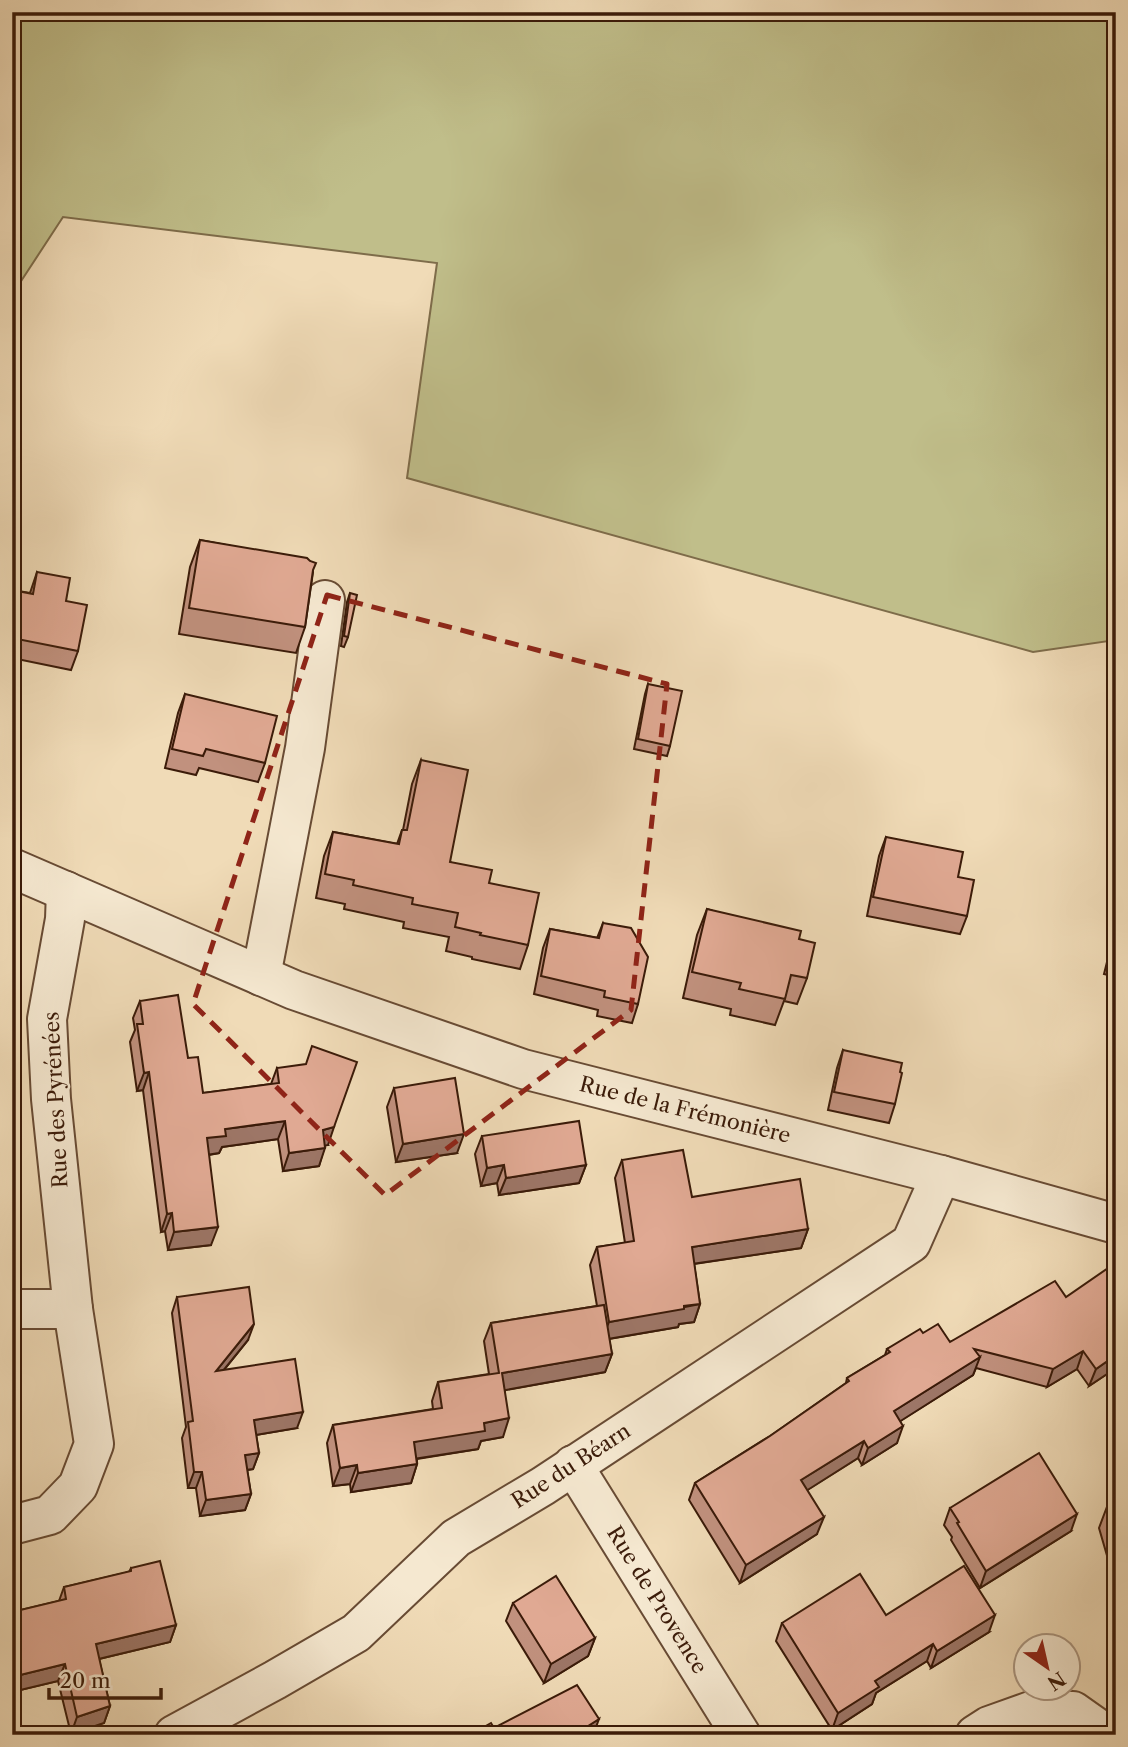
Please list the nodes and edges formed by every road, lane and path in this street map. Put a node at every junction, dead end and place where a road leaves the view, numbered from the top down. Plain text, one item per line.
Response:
1 (325, 600) dead end
2 (12, 868) edge
3 (66, 891) junction
4 (261, 976) junction
5 (941, 1175) junction
6 (1116, 1224) edge
7 (12, 1309) edge
8 (73, 1309) junction
9 (573, 1465) junction
10 (12, 1525) edge
11 (174, 1735) edge
12 (741, 1735) edge
13 (975, 1735) edge
14 (1107, 1735) edge

1 - 4 street
2 - 3 street, Rue de la Frémonière
3 - 4 street, Rue de la Frémonière
3 - 8 street, Rue des Pyrénées
4 - 5 street, Rue de la Frémonière
5 - 6 street, Rue de la Frémonière
5 - 9 street, Rue du Béarn
7 - 8 street
8 - 10 street, Rue des Pyrénées
9 - 11 street, Rue du Béarn
9 - 12 street, Rue de Provence
13 - 14 street

